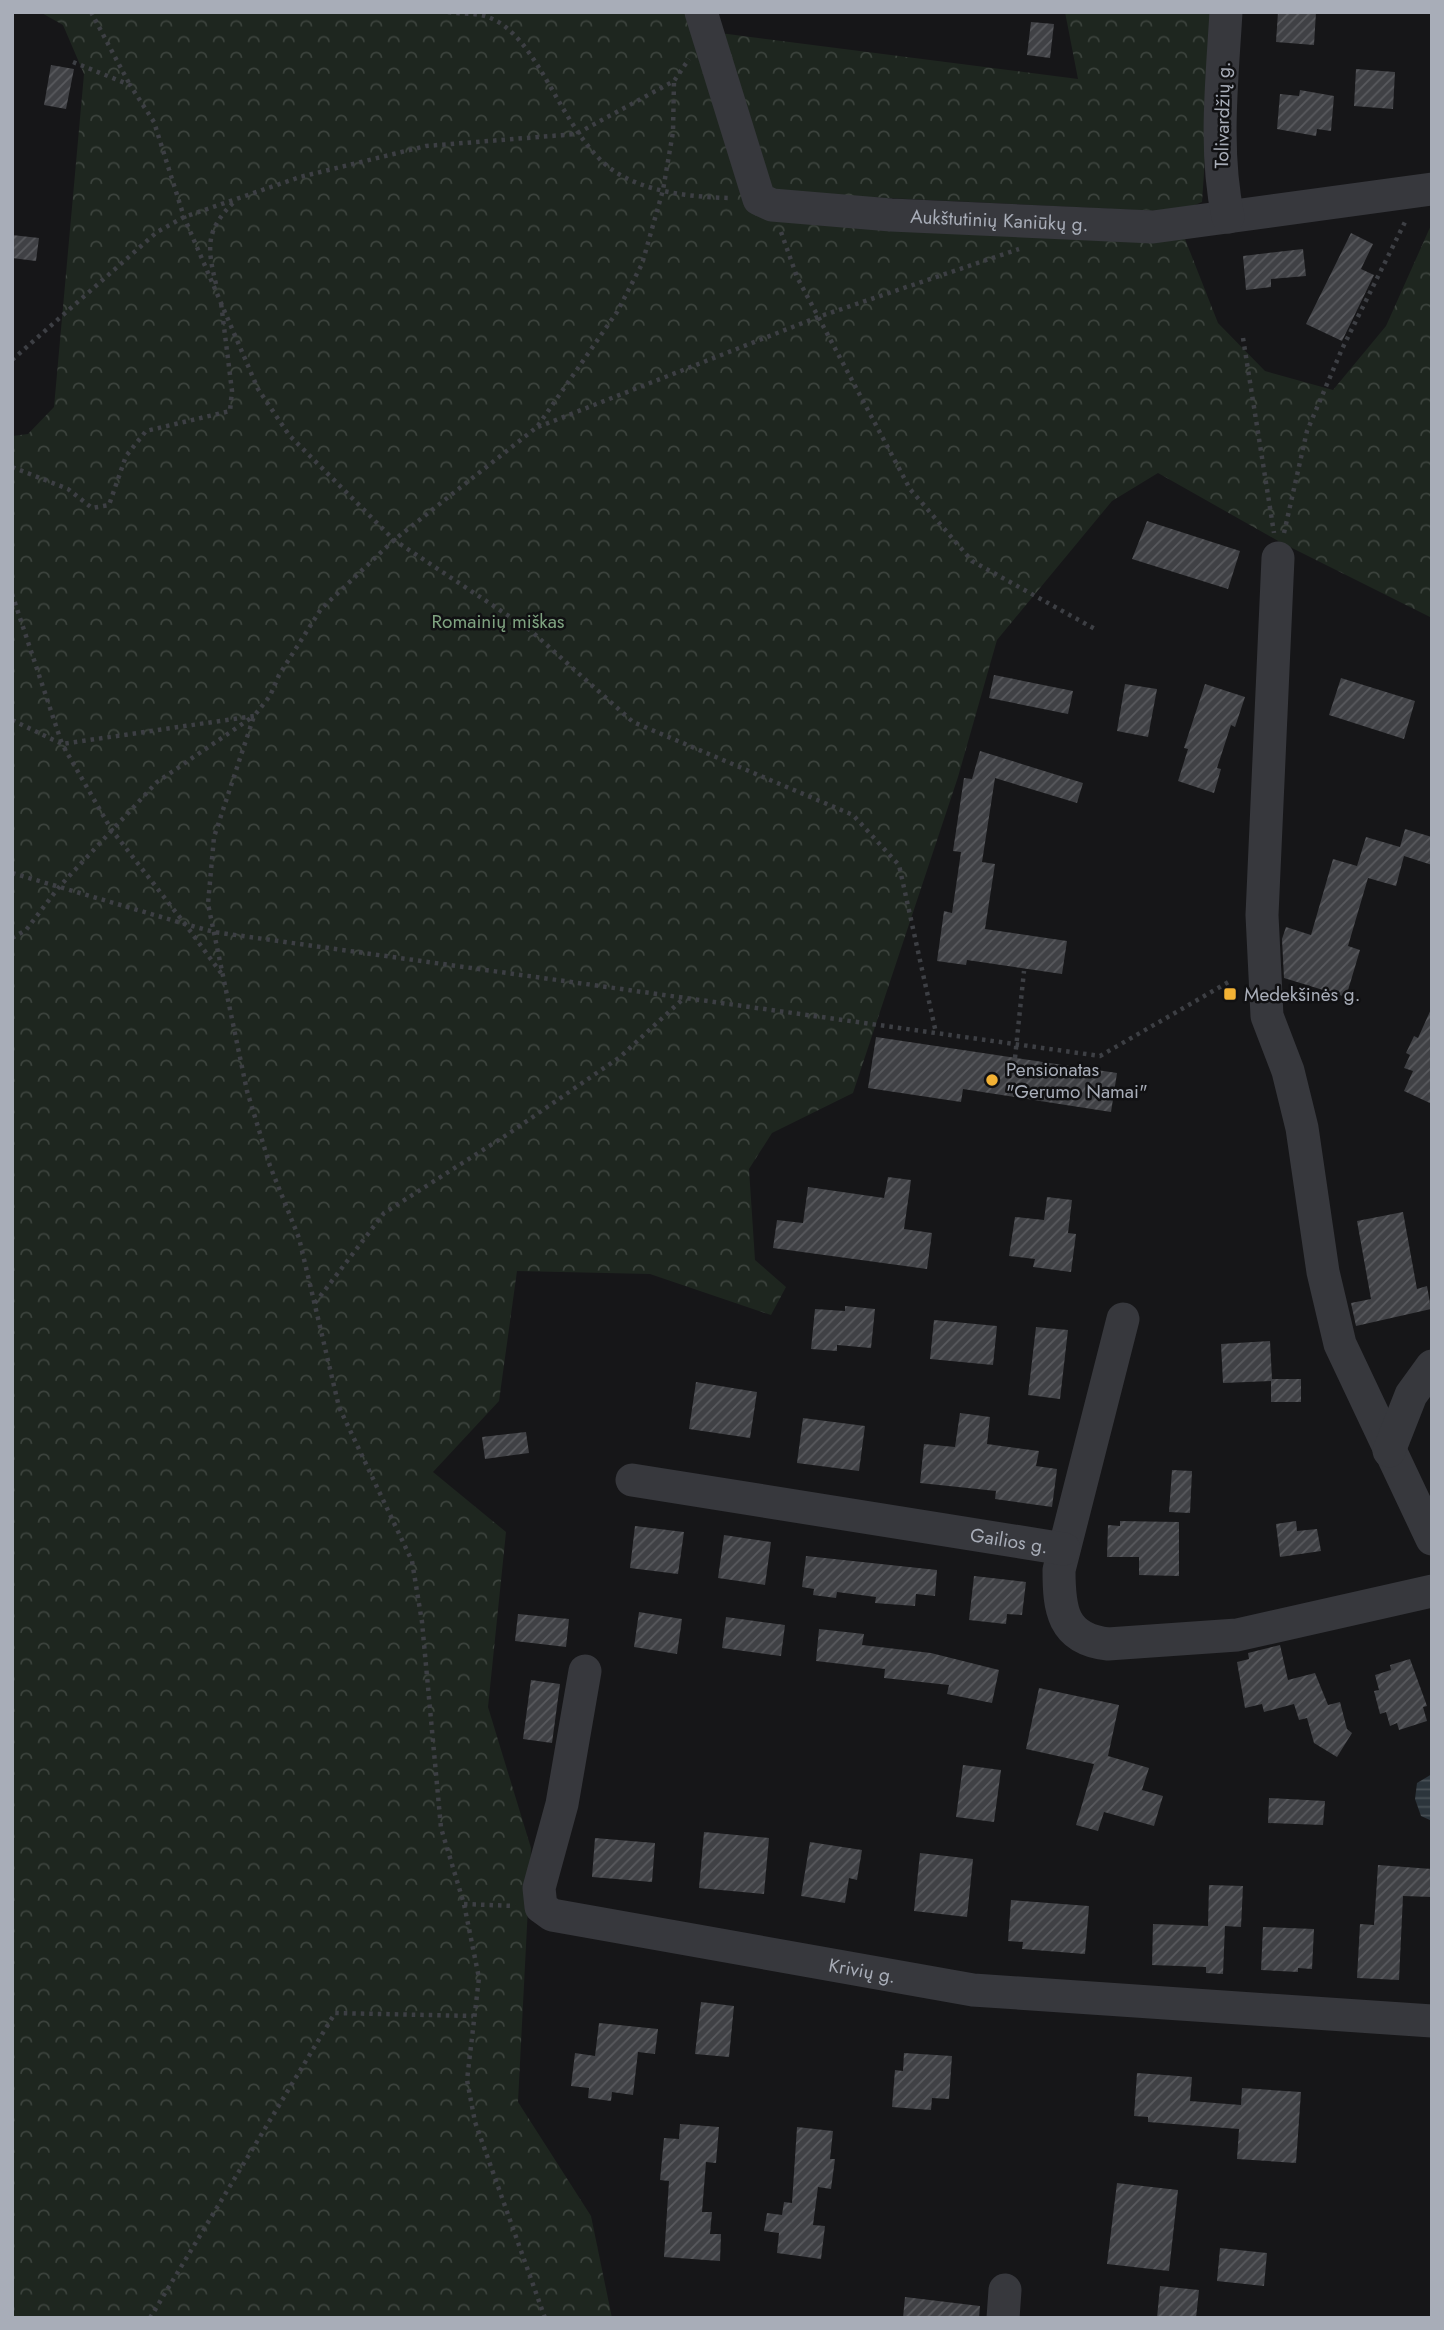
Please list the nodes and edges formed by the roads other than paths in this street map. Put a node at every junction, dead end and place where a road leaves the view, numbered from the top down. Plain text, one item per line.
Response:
1 (701, 12) edge
2 (1226, 12) edge
3 (1428, 186) edge
4 (1227, 217) junction
5 (1278, 558) road end
6 (1123, 1318) dead end
7 (1432, 1366) edge
8 (1389, 1451) junction
9 (632, 1480) dead end
10 (1432, 1539) edge
11 (1063, 1549) junction
12 (1432, 1591) edge
13 (585, 1671) dead end
14 (1432, 2021) edge

1 - 4 street, Aukštutinių Kaniūkų g.
2 - 4 street, Tolivardžių g.
3 - 4 street, Aukštutinių Kaniūkų g.
5 - 8 street
6 - 11 street
7 - 8 street
8 - 10 street
9 - 11 street, Gailios g.
11 - 12 street, Gailios g.
13 - 14 street, Krivių g.

